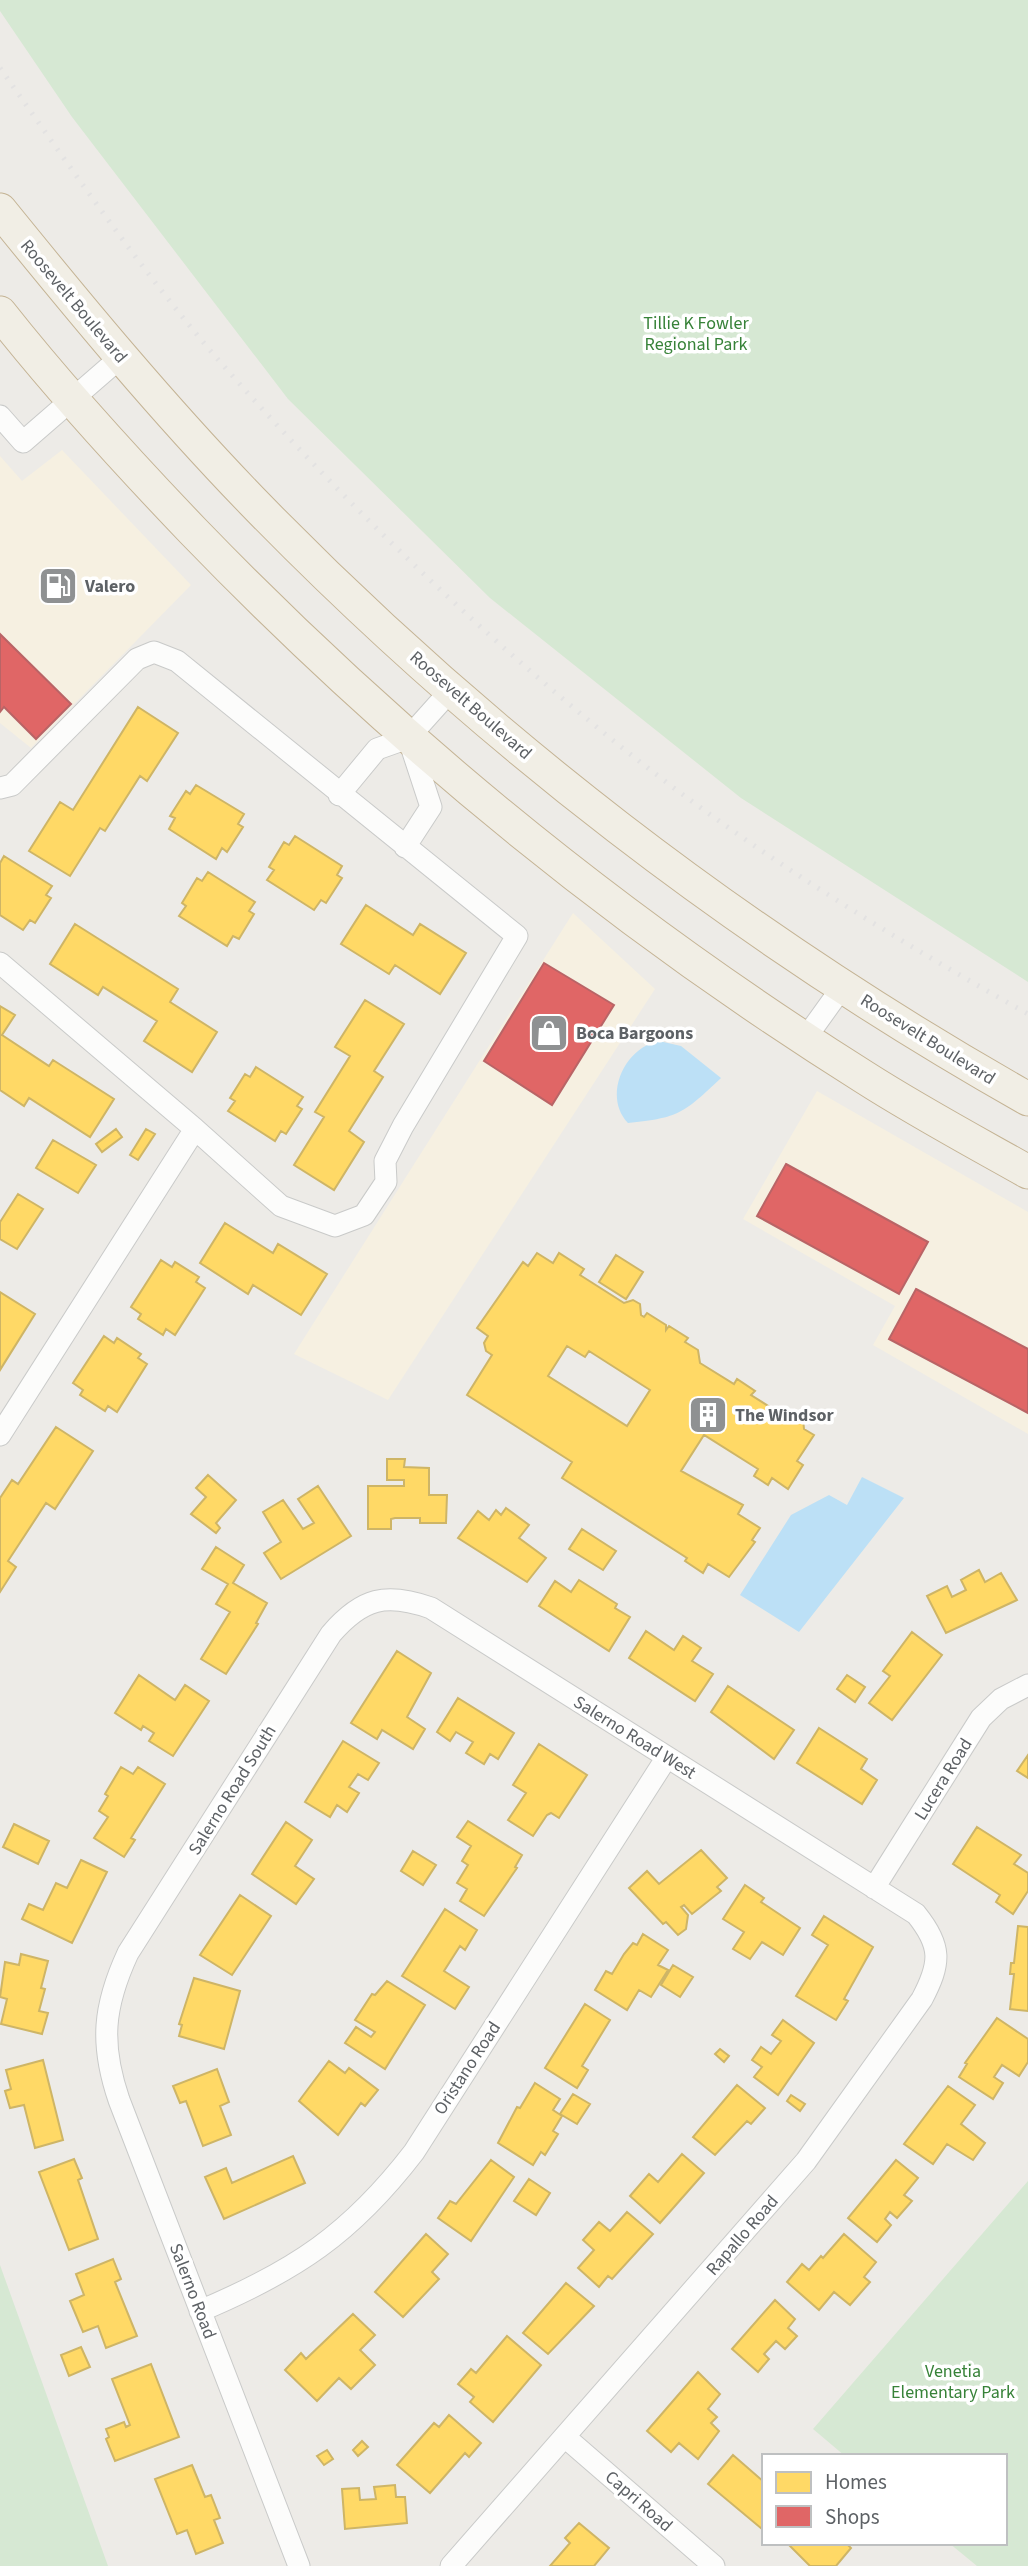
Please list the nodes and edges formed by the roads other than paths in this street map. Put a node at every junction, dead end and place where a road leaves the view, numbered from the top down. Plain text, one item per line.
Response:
1 (0, 210) edge
2 (0, 313) edge
3 (121, 357) junction
4 (72, 398) junction
5 (0, 416) edge
6 (451, 690) junction
7 (408, 737) junction
8 (0, 788) edge
9 (339, 795) junction
10 (405, 847) junction
11 (0, 963) edge
12 (843, 986) junction
13 (805, 1039) junction
14 (1028, 1099) edge
15 (195, 1129) junction
16 (1028, 1172) edge
17 (0, 1435) edge
18 (390, 1598) joint
19 (1028, 1685) edge
20 (667, 1757) junction
21 (874, 1888) junction
22 (106, 2012) joint
23 (200, 2311) junction
24 (565, 2437) junction
25 (299, 2566) edge
26 (451, 2566) edge
27 (714, 2566) edge

1 - 3 highway, Roosevelt Boulevard
2 - 4 highway
3 - 4 street
3 - 6 highway, Roosevelt Boulevard
4 - 5 street
4 - 7 highway
6 - 7 street
6 - 12 highway, Roosevelt Boulevard
7 - 9 street
7 - 10 street
7 - 13 highway
8 - 9 street
9 - 10 street
10 - 15 street
11 - 15 street
12 - 13 street
12 - 14 highway, Roosevelt Boulevard
13 - 16 highway
15 - 17 street
18 - 20 street, Salerno Road West
18 - 22 street, Salerno Road South
19 - 21 street, Lucera Road
20 - 21 street, Salerno Road West
20 - 23 street, Oristano Road
21 - 24 street, Rapallo Road
22 - 23 street, Salerno Road
23 - 25 street, Salerno Road
24 - 26 street, Rapallo Road
24 - 27 street, Capri Road

